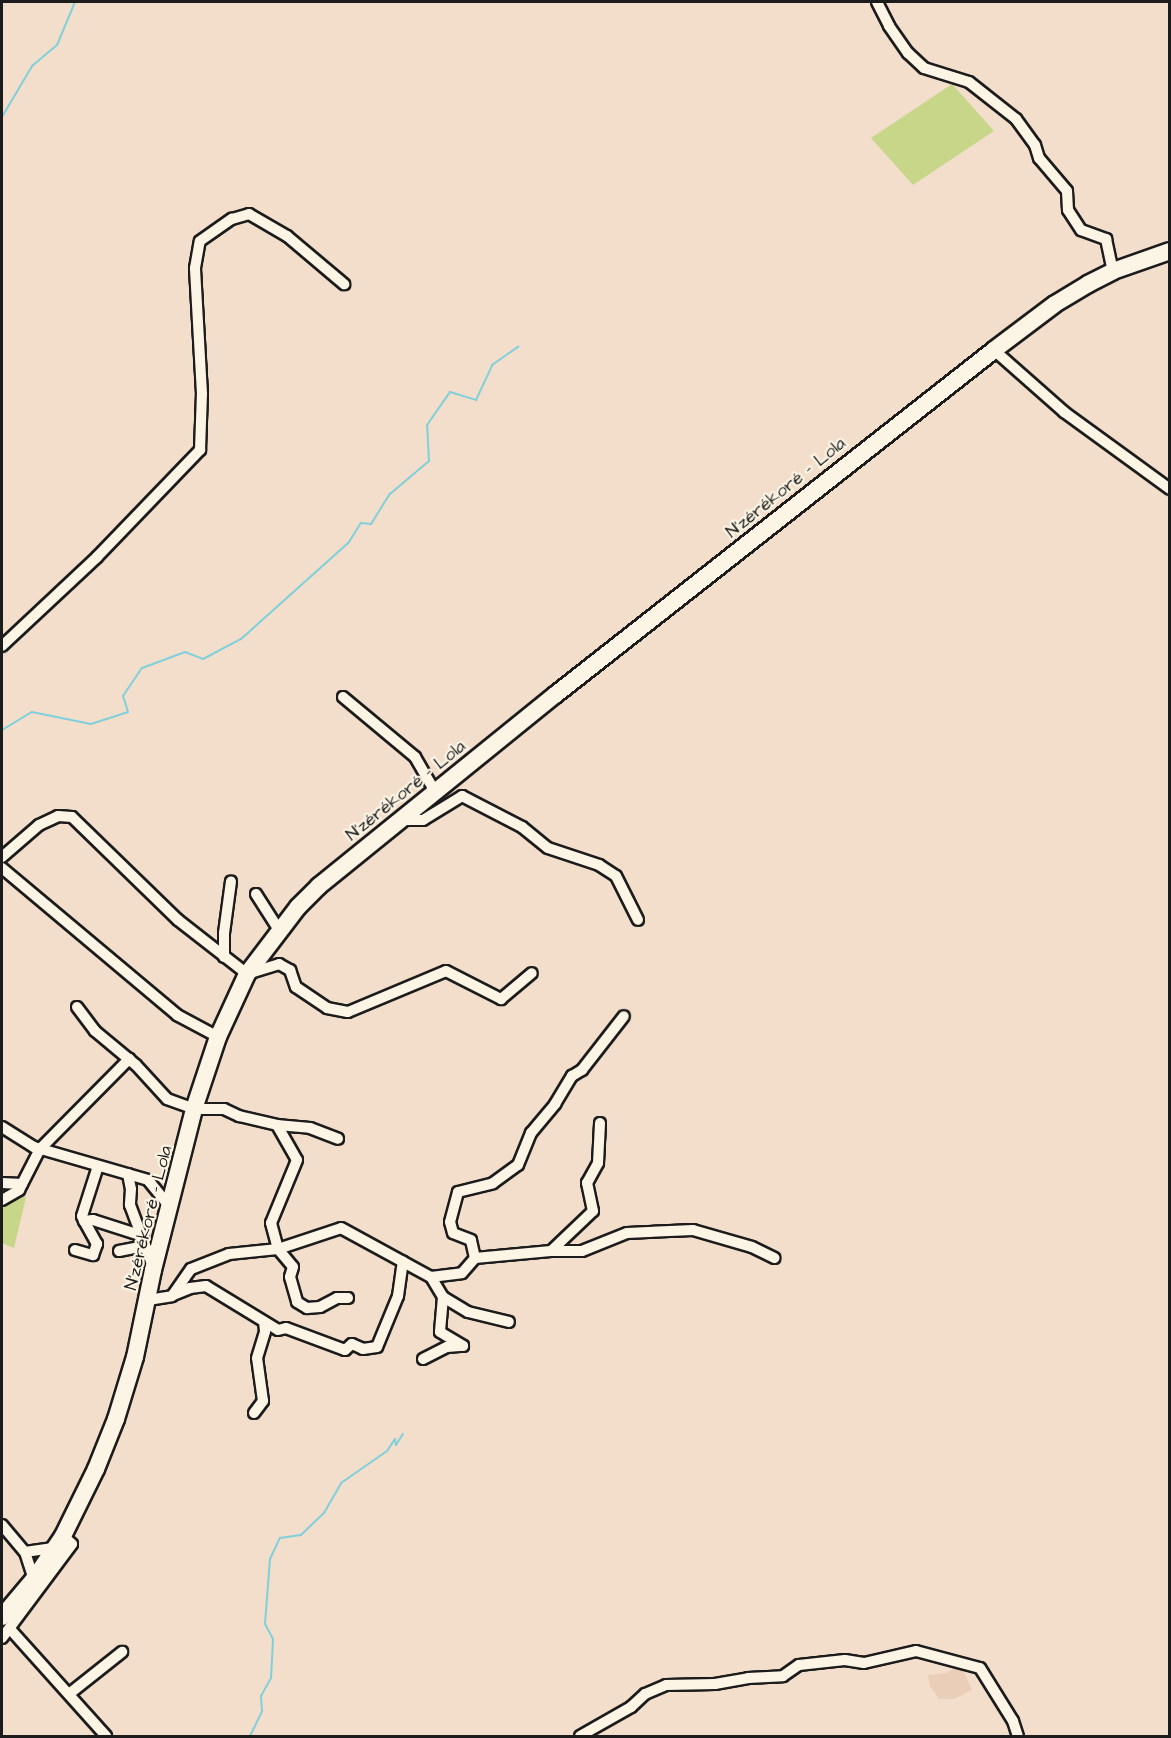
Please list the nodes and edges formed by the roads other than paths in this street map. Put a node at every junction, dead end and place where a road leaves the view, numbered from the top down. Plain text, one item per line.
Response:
1 (877, 2) edge
2 (1170, 251) edge
3 (1113, 271) junction
4 (344, 284) dead end
5 (994, 350) junction
6 (1170, 489) edge
7 (2, 646) edge
8 (343, 697) dead end
9 (435, 791) junction
10 (400, 820) junction
11 (2, 857) edge
12 (2, 868) edge
13 (231, 881) dead end
14 (256, 894) dead end
15 (638, 920) dead end
16 (279, 930) junction
17 (224, 957) junction
18 (532, 973) dead end
19 (247, 974) junction
20 (77, 1006) dead end
21 (624, 1016) dead end
22 (218, 1037) junction
23 (129, 1059) junction
24 (195, 1109) junction
25 (600, 1123) dead end
26 (277, 1125) junction
27 (2, 1127) edge
28 (338, 1139) dead end
29 (40, 1149) junction
30 (98, 1166) junction
31 (128, 1174) junction
32 (2, 1183) edge
33 (22, 1184) junction
34 (2, 1200) edge
35 (171, 1208) junction
36 (84, 1221) junction
37 (140, 1235) junction
38 (147, 1249) junction
39 (278, 1249) junction
40 (75, 1250) dead end
41 (119, 1251) dead end
42 (552, 1251) junction
43 (475, 1258) junction
44 (775, 1258) dead end
45 (403, 1261) junction
46 (153, 1270) junction
47 (431, 1277) junction
48 (172, 1296) junction
49 (348, 1298) dead end
50 (444, 1298) junction
51 (148, 1300) junction
52 (264, 1322) junction
53 (508, 1322) dead end
54 (423, 1359) dead end
55 (254, 1413) dead end
56 (2, 1525) edge
57 (59, 1542) junction
58 (25, 1552) junction
59 (34, 1579) junction
60 (6, 1623) edge
61 (2, 1638) edge
62 (122, 1652) dead end
63 (69, 1694) junction
64 (106, 1737) edge
65 (580, 1737) edge
66 (1018, 1737) edge

1 - 3 street
2 - 3 highway, N'zérékoré - Lola
3 - 5 highway, N'zérékoré - Lola
4 - 7 street
5 - 6 street
5 - 9 highway, N'zérékoré - Lola
8 - 9 street
9 - 10 highway, N'zérékoré - Lola
10 - 15 street
10 - 16 highway, N'zérékoré - Lola
11 - 17 street
12 - 22 street
13 - 17 street
14 - 16 street
16 - 19 highway, N'zérékoré - Lola
17 - 19 street
18 - 19 street
19 - 22 highway, N'zérékoré - Lola
20 - 23 street
21 - 43 street
22 - 24 highway, N'zérékoré - Lola
23 - 24 street
23 - 29 street
24 - 26 street
24 - 35 highway, N'zérékoré - Lola
25 - 42 street
26 - 28 street
26 - 39 street
27 - 29 street
29 - 30 street
29 - 33 street
30 - 31 street
30 - 36 street
31 - 35 street
31 - 37 street
32 - 33 street
33 - 34 street
35 - 46 highway, N'zérékoré - Lola
36 - 37 street
36 - 40 street
37 - 38 street
38 - 41 street
38 - 46 street
39 - 45 street
39 - 48 street
39 - 49 street
42 - 43 street
42 - 44 street
43 - 47 street
45 - 47 street
45 - 52 street
46 - 51 highway, N'zérékoré - Lola
47 - 50 street
48 - 51 street
48 - 52 street
50 - 53 street
50 - 54 street
51 - 57 highway, N'zérékoré - Lola
52 - 55 street
56 - 58 street
57 - 58 street
57 - 59 highway, N'zérékoré - Lola
57 - 60 street
58 - 59 street
59 - 60 highway, N'zérékoré - Lola
60 - 61 street
60 - 63 street
62 - 63 street
63 - 64 street
65 - 66 street

